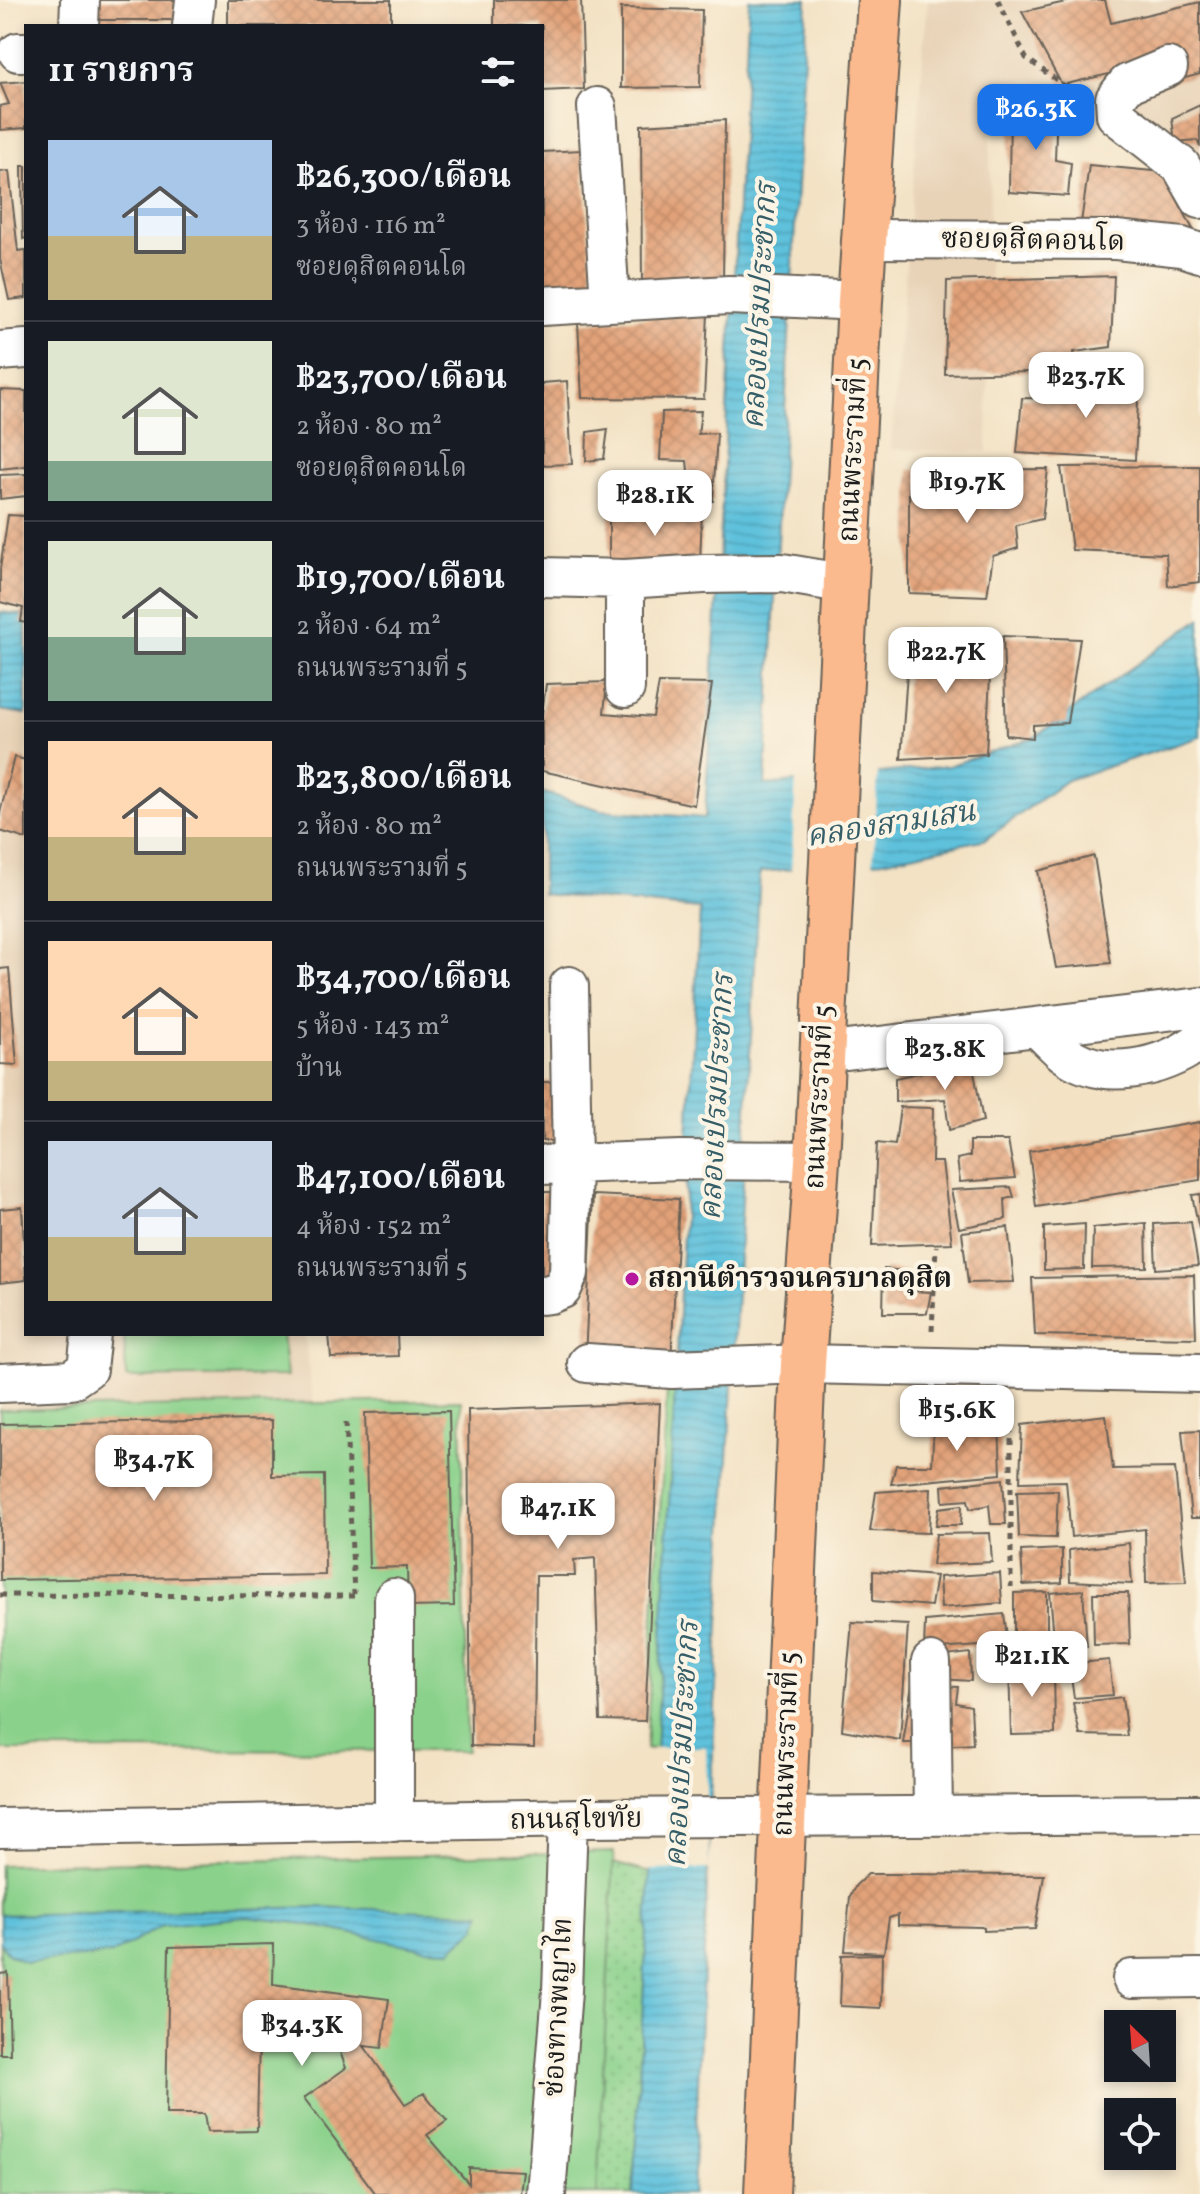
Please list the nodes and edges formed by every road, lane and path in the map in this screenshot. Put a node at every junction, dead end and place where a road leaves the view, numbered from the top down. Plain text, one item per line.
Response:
1 (80, 0) edge
2 (195, 0) edge
3 (880, 0) edge
4 (998, 0) edge
5 (79, 24) edge
6 (192, 24) edge
7 (1168, 67) dead end
8 (597, 107) dead end
9 (1116, 115) junction
10 (1200, 199) edge
11 (865, 239) junction
12 (1200, 253) edge
13 (610, 301) junction
14 (860, 301) junction
15 (544, 306) edge
16 (24, 349) edge
17 (0, 351) edge
18 (544, 577) edge
19 (625, 579) junction
20 (846, 597) junction
21 (625, 688) dead end
22 (569, 986) dead end
23 (1200, 1007) edge
24 (1036, 1027) junction
25 (823, 1039) junction
26 (1200, 1041) edge
27 (817, 1161) junction
28 (557, 1164) edge
29 (936, 1246) dead end
30 (544, 1295) edge
31 (91, 1336) edge
32 (587, 1363) dead end
33 (803, 1364) junction
34 (930, 1368) junction
35 (1011, 1370) junction
36 (1200, 1373) edge
37 (0, 1383) edge
38 (346, 1422) dead end
39 (1011, 1587) dead end
40 (354, 1594) junction
41 (0, 1595) edge
42 (394, 1603) joint
43 (931, 1662) dead end
44 (1200, 1814) edge
45 (933, 1816) junction
46 (784, 1817) junction
47 (568, 1819) junction
48 (394, 1822) junction
49 (0, 1828) edge
50 (1200, 1978) edge
51 (1132, 1979) dead end
52 (546, 2194) edge
53 (767, 2194) edge

1 - 5 street
2 - 6 street
3 - 11 main road, ถนนพระรามที่ 5
4 - 9 path
7 - 9 street
8 - 13 street
9 - 10 street
11 - 12 street, ซอยดุสิตคอนโด
11 - 14 main road, ถนนพระรามที่ 5
13 - 14 street
13 - 15 street
14 - 20 main road, ถนนพระรามที่ 5
16 - 17 street
18 - 19 street
19 - 20 street
19 - 21 street
20 - 25 main road, ถนนพระรามที่ 5
22 - 28 street
23 - 24 street
24 - 25 street
24 - 26 street
25 - 27 main road, ถนนพระรามที่ 5
27 - 28 street
27 - 33 main road, ถนนพระรามที่ 5
28 - 30 street
29 - 34 path
31 - 37 street
32 - 33 street
33 - 34 street
33 - 46 main road, ถนนพระรามที่ 5
34 - 35 street
35 - 36 street
35 - 39 path
38 - 40 path
40 - 41 path
40 - 42 path
42 - 48 street
43 - 45 street
44 - 45 street, ถนนสุโขทัย
45 - 46 street, ถนนสุโขทัย
46 - 47 street, ถนนสุโขทัย
46 - 53 main road, ถนนพระรามที่ 5
47 - 48 street, ถนนสุโขทัย
47 - 52 street, ช่องทางพญาไท
48 - 49 street, ถนนสุโขทัย
50 - 51 street

